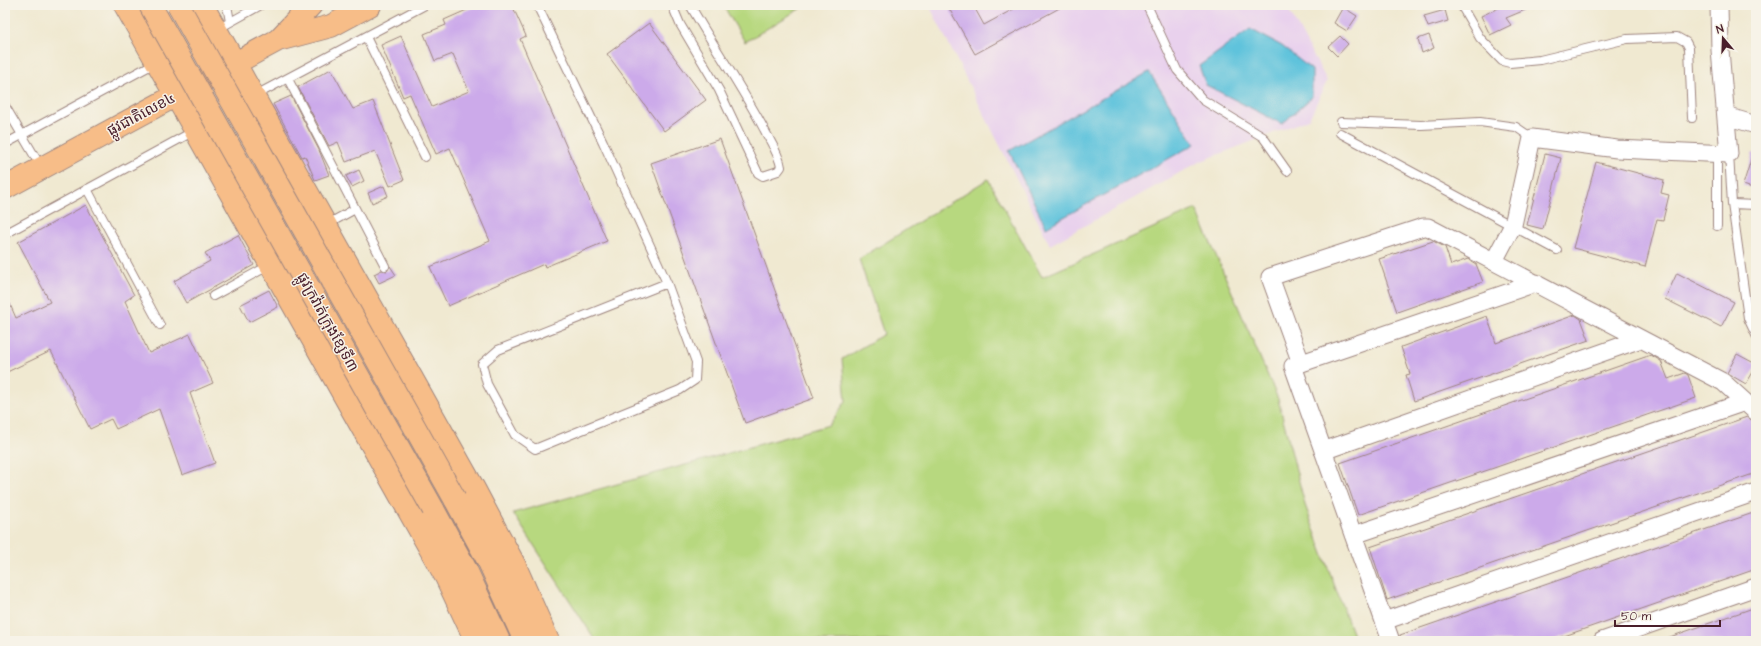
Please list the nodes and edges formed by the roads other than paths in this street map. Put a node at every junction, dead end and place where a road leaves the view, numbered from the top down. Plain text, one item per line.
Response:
1 (125, 5) edge
2 (150, 5) edge
3 (178, 5) edge
4 (202, 5) edge
5 (227, 5) edge
6 (261, 5) edge
7 (311, 5) edge
8 (370, 5) edge
9 (425, 5) edge
10 (537, 5) edge
11 (672, 5) edge
12 (690, 5) edge
13 (1147, 5) edge
14 (1461, 5) edge
15 (1719, 5) edge
16 (215, 31) junction
17 (366, 37) junction
18 (278, 40) junction
19 (163, 59) junction
20 (235, 63) junction
21 (288, 79) junction
22 (176, 95) junction
23 (247, 100) junction
24 (5, 106) edge
25 (1726, 116) junction
26 (1692, 118) dead end
27 (1341, 122) dead end
28 (1756, 125) edge
29 (202, 127) junction
30 (1340, 133) dead end
31 (22, 135) junction
32 (1532, 138) junction
33 (5, 144) edge
34 (1723, 154) junction
35 (425, 157) dead end
36 (42, 168) junction
37 (1287, 171) dead end
38 (5, 188) edge
39 (87, 189) junction
40 (1732, 204) junction
41 (1756, 205) edge
42 (354, 209) junction
43 (326, 225) junction
44 (1513, 225) junction
45 (1717, 226) dead end
46 (5, 234) edge
47 (1558, 250) dead end
48 (1494, 261) junction
49 (271, 265) junction
50 (384, 266) dead end
51 (666, 283) junction
52 (1536, 283) junction
53 (213, 296) dead end
54 (160, 325) dead end
55 (1756, 335) edge
56 (1641, 339) junction
57 (1301, 363) junction
58 (1750, 407) edge
59 (1324, 451) junction
60 (1756, 492) edge
61 (1354, 535) junction
62 (1756, 587) edge
63 (1384, 622) junction
64 (476, 641) edge
65 (499, 641) edge
66 (525, 641) edge
67 (548, 641) edge
68 (1391, 641) edge
69 (1602, 641) edge

1 - 19 main road
2 - 65 main road, ផ្លូវក្រវ៉ាត់ក្រុងខ្សែទី៣, bridge
3 - 66 main road, ផ្លូវក្រវ៉ាត់ក្រុងខ្សែទី៣, bridge
4 - 16 main road
5 - 16 lane
6 - 16 lane
7 - 18 main road, ផ្លូវជាតិលេខ៤
8 - 18 main road, ផ្លូវជាតិលេខ៤
9 - 17 lane
10 - 51 lane
11 - 12 lane
13 - 37 lane
14 - 26 lane
15 - 25 street
16 - 19 lane
16 - 20 main road
17 - 21 lane
17 - 35 lane
18 - 20 main road, ផ្លូវជាតិលេខ៤
19 - 22 main road
19 - 31 lane
20 - 22 main road, ផ្លូវជាតិលេខ៤
20 - 23 main road
21 - 23 lane
21 - 42 lane
22 - 29 main road
22 - 36 main road, ផ្លូវជាតិលេខ៤
23 - 29 lane
23 - 43 main road
24 - 31 lane
25 - 28 street
25 - 34 street
27 - 32 lane
29 - 39 lane
29 - 49 main road
30 - 44 lane
31 - 33 lane
31 - 36 lane
32 - 34 street
32 - 44 street
34 - 40 lane
34 - 45 lane
36 - 38 main road, ផ្លូវជាតិលេខ៤
39 - 46 lane
39 - 54 lane
40 - 41 lane
40 - 55 lane
42 - 43 lane
42 - 50 lane
43 - 67 main road
44 - 47 lane
44 - 48 street
48 - 52 street
48 - 57 street
49 - 53 lane
49 - 64 main road
51 - 51 lane
52 - 56 street
52 - 57 street
56 - 58 street
56 - 59 street
57 - 59 street
58 - 61 street
59 - 61 street
60 - 63 street
61 - 63 street
62 - 69 street
63 - 68 street

